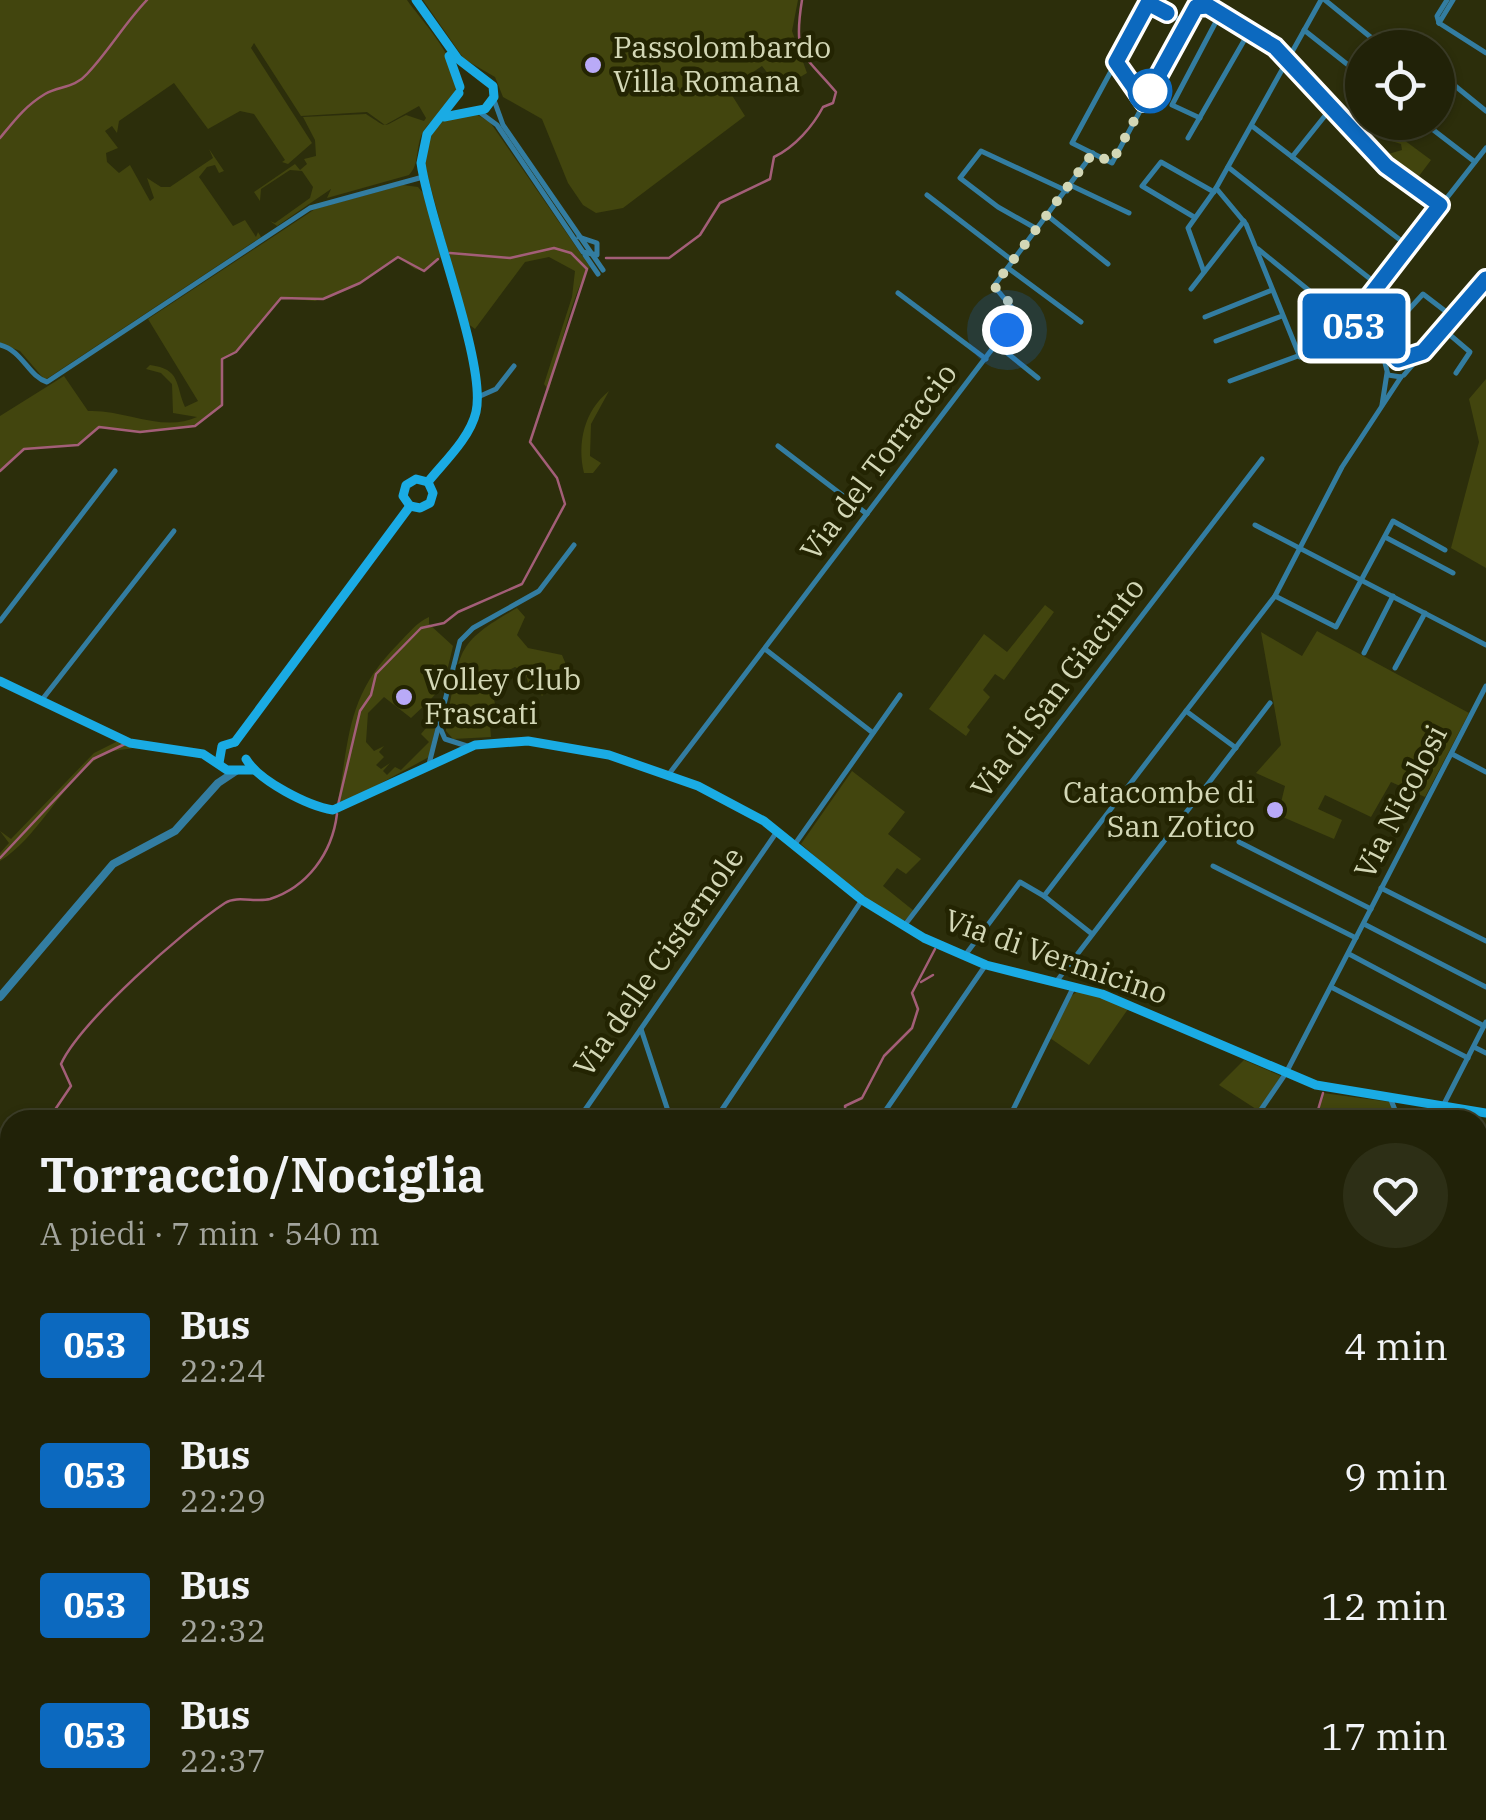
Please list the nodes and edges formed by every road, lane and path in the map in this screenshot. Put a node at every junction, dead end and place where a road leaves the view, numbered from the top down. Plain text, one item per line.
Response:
1 (413, 0) edge
2 (1323, 0) edge
3 (1450, 0) edge
4 (1213, 5) edge
5 (1220, 16) junction
6 (1186, 24) junction
7 (1304, 30) junction
8 (1361, 30) edge
9 (1249, 32) junction
10 (1486, 53) edge
11 (1288, 60) junction
12 (1116, 62) junction
13 (1345, 63) edge
14 (476, 75) junction
15 (1455, 86) edge
16 (460, 90) junction
17 (494, 97) junction
18 (1144, 102) junction
19 (1332, 107) junction
20 (475, 110) junction
21 (1486, 111) edge
22 (1200, 118) junction
23 (1252, 125) junction
24 (433, 126) junction
25 (1188, 138) dead end
26 (1446, 140) edge
27 (1486, 148) edge
28 (1092, 154) junction
29 (1292, 156) junction
30 (1475, 162) junction
31 (1228, 167) junction
32 (423, 177) junction
33 (1068, 188) junction
34 (1215, 190) junction
35 (928, 196) dead end
36 (1440, 205) junction
37 (1128, 213) dead end
38 (1048, 216) junction
39 (1195, 218) junction
40 (1244, 220) junction
41 (1038, 229) junction
42 (579, 237) junction
43 (1408, 246) junction
44 (1255, 247) junction
45 (584, 252) junction
46 (593, 257) junction
47 (1014, 261) junction
48 (1108, 264) dead end
49 (1008, 268) junction
50 (1204, 272) junction
51 (1485, 283) edge
52 (1378, 285) junction
53 (1191, 290) dead end
54 (1272, 290) junction
55 (898, 292) dead end
56 (1282, 316) junction
57 (1206, 317) dead end
58 (1453, 317) junction
59 (1081, 322) dead end
60 (1349, 323) junction
61 (1392, 329) dead end
62 (1444, 329) junction
63 (1378, 340) junction
64 (1216, 342) dead end
65 (996, 344) junction
66 (0, 345) edge
67 (1423, 352) junction
68 (1300, 357) junction
69 (986, 359) junction
70 (1398, 360) junction
71 (514, 366) dead end
72 (1387, 371) junction
73 (1456, 372) dead end
74 (1402, 376) junction
75 (1038, 378) dead end
76 (1230, 381) dead end
77 (478, 397) junction
78 (1380, 413) junction
79 (778, 446) dead end
80 (1262, 458) dead end
81 (114, 471) dead end
82 (428, 482) junction
83 (410, 506) junction
84 (867, 514) junction
85 (1255, 525) dead end
86 (174, 531) dead end
87 (1385, 537) junction
88 (576, 546) dead end
89 (1299, 548) junction
90 (1445, 550) dead end
91 (1453, 574) dead end
92 (1362, 580) junction
93 (1275, 596) junction
94 (1394, 596) junction
95 (1425, 612) junction
96 (0, 622) edge
97 (1486, 645) edge
98 (765, 649) junction
99 (1364, 653) dead end
100 (1395, 668) dead end
101 (0, 682) edge
102 (1486, 686) edge
103 (900, 695) dead end
104 (41, 701) junction
105 (1270, 702) dead end
106 (1186, 711) junction
107 (441, 730) junction
108 (873, 733) junction
109 (235, 742) junction
110 (436, 744) junction
111 (222, 746) junction
112 (471, 746) junction
113 (1236, 748) junction
114 (203, 754) junction
115 (1452, 754) junction
116 (444, 756) junction
117 (246, 759) junction
118 (220, 764) junction
119 (429, 764) junction
120 (254, 770) junction
121 (236, 771) junction
122 (1486, 772) edge
123 (668, 776) junction
124 (218, 783) junction
125 (778, 830) junction
126 (1239, 842) dead end
127 (795, 844) junction
128 (1213, 866) dead end
129 (1382, 888) junction
130 (1044, 896) junction
131 (862, 900) junction
132 (1371, 909) junction
133 (1364, 924) junction
134 (904, 926) junction
135 (1092, 934) junction
136 (1356, 938) junction
137 (1486, 941) edge
138 (1348, 954) junction
139 (965, 955) junction
140 (986, 965) junction
141 (1056, 982) junction
142 (1074, 985) junction
143 (1486, 987) edge
144 (1332, 988) junction
145 (0, 996) edge
146 (1485, 1024) edge
147 (641, 1029) junction
148 (1474, 1047) junction
149 (1486, 1053) edge
150 (1468, 1058) junction
151 (1286, 1073) junction
152 (1390, 1098) junction
153 (1444, 1105) junction
154 (585, 1110) edge
155 (668, 1110) edge
156 (722, 1110) edge
157 (885, 1110) edge
158 (1013, 1110) edge
159 (1261, 1110) edge
160 (1395, 1110) edge
161 (1470, 1110) edge

1 - 14 main road
1 - 16 main road
2 - 7 street
2 - 8 street
3 - 10 street
4 - 5 street
4 - 6 street
5 - 9 street
5 - 22 street
6 - 12 street
6 - 18 street
7 - 11 street
7 - 13 street
9 - 11 street
9 - 22 street
11 - 19 street
11 - 23 street
12 - 18 street
12 - 28 street
14 - 16 main road
14 - 17 main road
15 - 21 street
16 - 20 main road
16 - 24 main road
17 - 20 main road
17 - 42 street
18 - 28 street
19 - 29 street
19 - 36 street
20 - 24 main road
20 - 45 street
22 - 25 street
23 - 29 street
23 - 31 street
24 - 32 main road
26 - 30 street
27 - 30 street
28 - 33 street
29 - 43 street
30 - 36 street
31 - 34 street
31 - 52 street
32 - 66 street
32 - 77 main road
33 - 37 street
33 - 38 street
33 - 41 street
34 - 39 street
34 - 39 street
34 - 40 street
35 - 47 street
36 - 43 street
38 - 41 street
38 - 48 street
39 - 50 street
40 - 44 street
40 - 50 street
41 - 47 street
42 - 46 street
42 - 46 street
43 - 52 street
44 - 54 street
44 - 60 street
45 - 46 street
45 - 46 street
47 - 49 street
49 - 59 street
49 - 65 street, Via del Torraccio
50 - 53 street
51 - 58 street
52 - 60 street
54 - 56 street
54 - 57 street
55 - 69 street
56 - 64 street
56 - 68 street
58 - 61 street
58 - 62 street
60 - 63 street
60 - 68 street
62 - 67 street
62 - 73 street
63 - 70 street
63 - 72 street
65 - 69 street, Via del Torraccio
65 - 75 street
67 - 70 street
67 - 74 street
68 - 76 street
69 - 84 street, Via del Torraccio
70 - 72 street
70 - 74 street
71 - 77 street
72 - 74 street
72 - 78 street
74 - 78 street
77 - 82 main road
78 - 89 street
79 - 84 street
80 - 134 street, Via di San Giacinto
81 - 96 street
82 - 83 main road
82 - 83 main road
83 - 109 main road
84 - 98 street, Via del Torraccio
85 - 89 street
86 - 104 street
87 - 90 street
87 - 91 street
87 - 92 street
88 - 107 street
89 - 92 street
89 - 93 street
92 - 93 street
92 - 94 street
93 - 106 street
94 - 95 street
94 - 99 street
95 - 97 street
95 - 100 street
98 - 108 street
98 - 123 street, Via del Torraccio
101 - 104 main road
102 - 115 street, Via Nicolosi
103 - 108 street
104 - 114 main road
105 - 113 street
106 - 113 street
106 - 130 street
107 - 110 street
107 - 112 street
107 - 116 street
108 - 127 street
109 - 111 main road
109 - 117 main road
110 - 116 street
110 - 119 street
111 - 114 main road
111 - 118 main road
112 - 116 main road, Via di Vermicino
112 - 123 main road, Via di Vermicino
113 - 135 street
114 - 118 main road
115 - 122 street
115 - 129 street, Via Nicolosi
116 - 119 main road, Via di Vermicino
117 - 120 main road, Via di Vermicino
117 - 121 main road
118 - 121 main road
118 - 124 street
119 - 120 main road, Via di Vermicino
120 - 121 main road
121 - 124 street
123 - 125 main road, Via di Vermicino
124 - 145 street
125 - 127 main road, Via di Vermicino
125 - 147 street, Via delle Cisternole
126 - 132 street
127 - 131 main road, Via di Vermicino
128 - 136 street
129 - 132 street, Via Nicolosi
129 - 137 street
130 - 135 street
130 - 139 street
131 - 134 main road, Via di Vermicino
131 - 156 street
132 - 133 street, Via Nicolosi
133 - 136 street, Via Nicolosi
133 - 143 street
134 - 139 main road, Via di Vermicino
135 - 141 street
136 - 138 street, Via Nicolosi
138 - 144 street, Via Nicolosi
138 - 146 street
139 - 140 main road, Via di Vermicino
140 - 141 main road, Via di Vermicino
140 - 157 street
141 - 142 main road, Via di Vermicino
142 - 151 main road, Via di Vermicino
142 - 158 street
144 - 150 street
144 - 151 street, Via Nicolosi
146 - 148 street
147 - 154 street, Via delle Cisternole
147 - 155 street
148 - 149 street
148 - 150 street
150 - 153 street
151 - 152 main road, Via di Vermicino
151 - 159 street, Via Nicolosi
152 - 153 main road, Via di Vermicino
152 - 160 street
153 - 161 main road, Via di Vermicino

